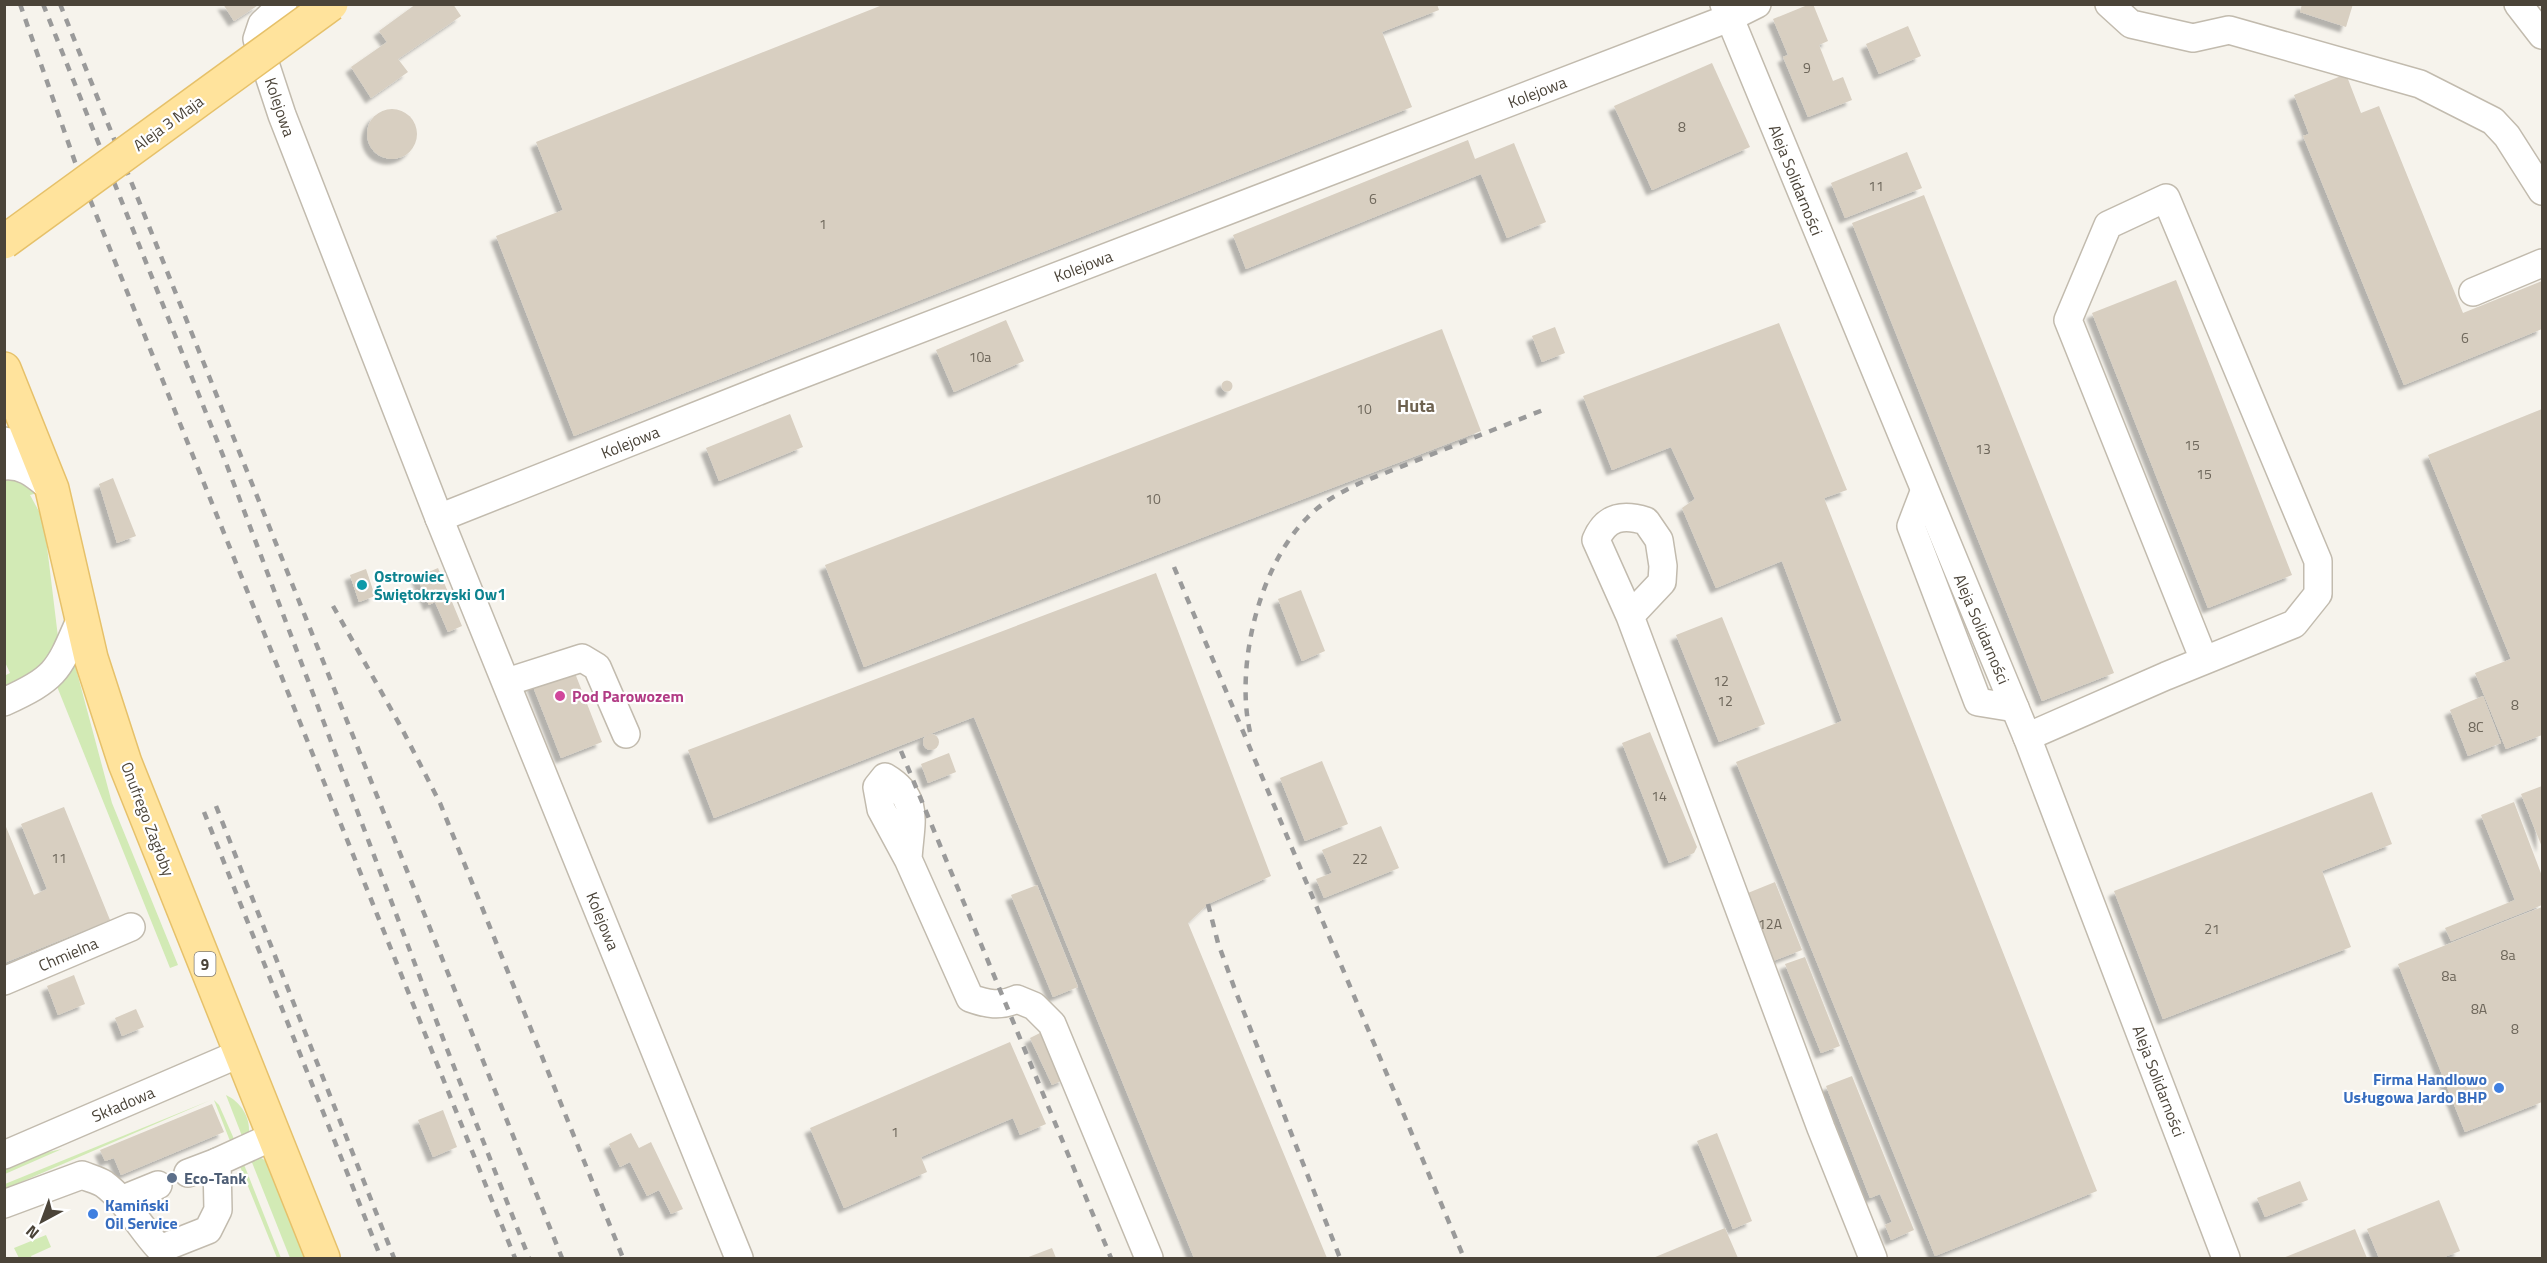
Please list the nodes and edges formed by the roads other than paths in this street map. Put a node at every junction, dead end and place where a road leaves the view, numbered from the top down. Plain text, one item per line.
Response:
1 (283, 4) edge
2 (331, 4) edge
3 (1757, 4) edge
4 (2109, 4) edge
5 (2518, 4) edge
6 (1726, 11) edge
7 (2542, 35) edge
8 (2542, 191) edge
9 (4, 242) edge
10 (2542, 263) edge
11 (2473, 292) dead end
12 (5, 372) edge
13 (4, 441) edge
14 (36, 447) junction
15 (4, 466) edge
16 (52, 489) junction
17 (439, 518) junction
18 (1630, 616) dead end
19 (81, 618) junction
20 (2204, 660) junction
21 (507, 682) junction
22 (4, 702) edge
23 (626, 734) dead end
24 (2027, 737) junction
25 (908, 859) dead end
26 (131, 927) dead end
27 (4, 981) edge
28 (241, 1053) junction
29 (274, 1136) junction
30 (4, 1155) edge
31 (217, 1162) junction
32 (188, 1173) dead end
33 (158, 1185) dead end
34 (121, 1200) junction
35 (4, 1204) edge
36 (323, 1258) edge
37 (738, 1258) edge
38 (1149, 1258) edge
39 (1873, 1258) edge
40 (2226, 1258) edge

1 - 17 street, Kolejowa
2 - 9 main road, Aleja 3 Maja, bridge
3 - 6 street, Kolejowa
4 - 8 street
5 - 7 street
6 - 17 street, Kolejowa
6 - 24 street, Aleja Solidarności
10 - 11 street
12 - 14 main road, Onufrego Zagłoby / 9
13 - 14 street
14 - 16 main road, Onufrego Zagłoby / 9
15 - 16 street
16 - 19 main road, Onufrego Zagłoby / 9
17 - 21 street, Kolejowa
18 - 39 street
19 - 22 street
19 - 28 main road, Onufrego Zagłoby / 9
20 - 20 street
20 - 24 street
21 - 23 street
21 - 37 street, Kolejowa
24 - 40 street, Aleja Solidarności
25 - 38 street
26 - 27 street, Chmielna
28 - 29 main road, Onufrego Zagłoby / 9
28 - 30 street, Składowa
29 - 31 street
29 - 36 main road, Onufrego Zagłoby / 9
31 - 32 street
31 - 34 street
33 - 34 street
34 - 35 street

